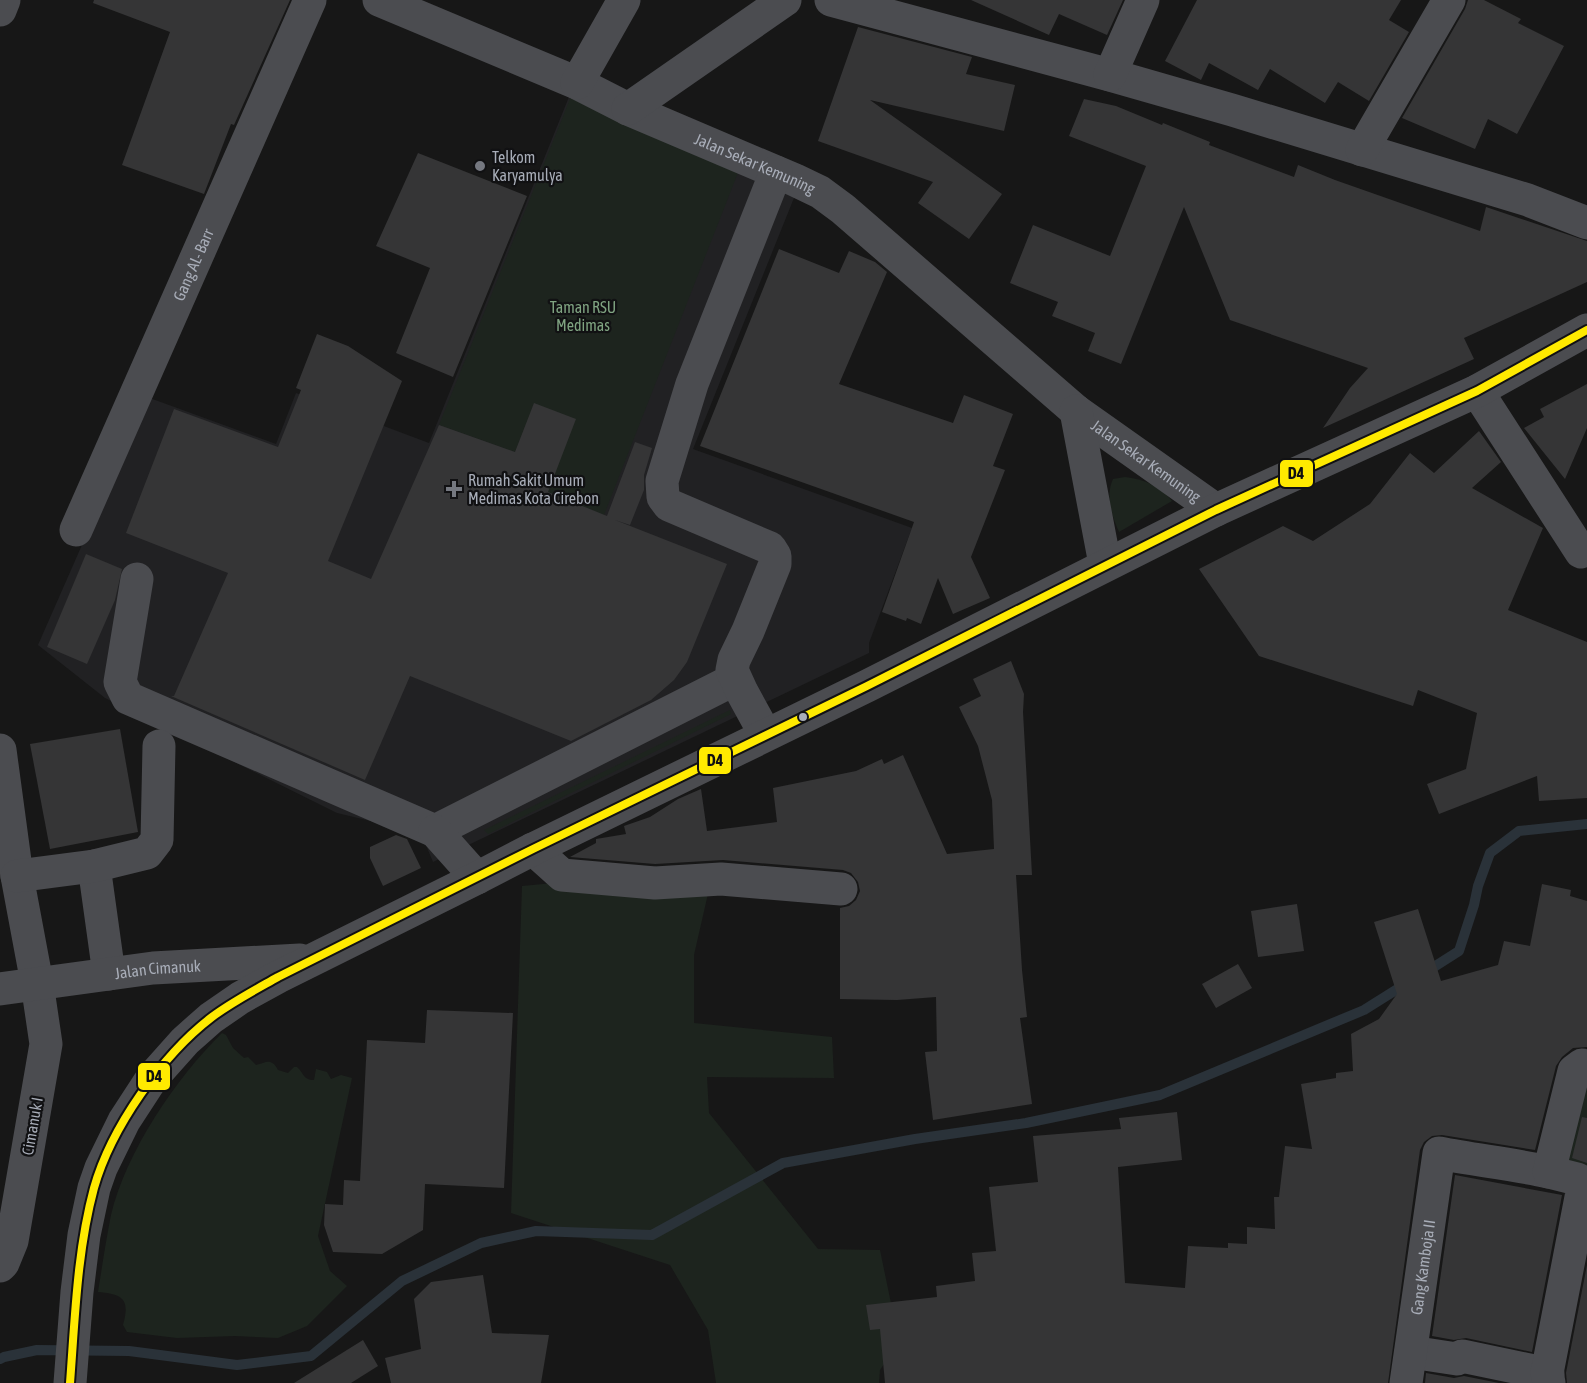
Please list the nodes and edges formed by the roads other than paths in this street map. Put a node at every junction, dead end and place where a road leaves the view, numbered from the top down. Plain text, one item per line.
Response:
1 (4, 0) edge
2 (310, 0) edge
3 (379, 0) edge
4 (624, 0) edge
5 (785, 0) edge
6 (831, 0) edge
7 (1143, 0) edge
8 (1449, 0) edge
9 (0, 10) edge
10 (1110, 75) junction
11 (577, 83) junction
12 (628, 109) junction
13 (1362, 150) junction
14 (776, 172) junction
15 (1587, 223) edge
16 (1587, 330) edge
17 (1477, 391) junction
18 (1076, 411) junction
19 (1216, 510) junction
20 (76, 530) dead end
21 (1581, 552) dead end
22 (1105, 564) junction
23 (136, 579) dead end
24 (735, 679) junction
25 (765, 734) junction
26 (159, 746) dead end
27 (0, 750) edge
28 (435, 831) junction
29 (532, 849) junction
30 (94, 866) junction
31 (17, 876) junction
32 (477, 878) junction
33 (841, 890) dead end
34 (315, 960) junction
35 (109, 974) junction
36 (38, 983) junction
37 (0, 988) edge
38 (1587, 1065) edge
39 (1549, 1172) junction
40 (0, 1266) edge
41 (1408, 1368) edge
42 (1548, 1378) edge
43 (70, 1383) edge

1 - 9 street
2 - 20 street, Gang AL- Barr
3 - 11 street, Jalan Sekar Kemuning
4 - 11 street
5 - 12 street
6 - 10 street
7 - 10 street
8 - 13 street
10 - 13 street
11 - 12 street, Jalan Sekar Kemuning
12 - 14 street, Jalan Sekar Kemuning
13 - 15 street
14 - 18 street, Jalan Sekar Kemuning
14 - 24 street
16 - 17 street
17 - 19 street
17 - 21 street
18 - 19 street, Jalan Sekar Kemuning
18 - 22 street, Jalan Sekar Kemuning
19 - 22 street
22 - 25 street
23 - 28 street
24 - 25 street
24 - 28 street
25 - 29 street
26 - 30 street
27 - 31 street, Cimanuk I
28 - 32 street
29 - 32 street
29 - 33 street
30 - 31 street
30 - 35 street
31 - 36 street, Cimanuk I
32 - 34 street
34 - 35 street, Jalan Cimanuk
34 - 43 street
35 - 36 street, Jalan Cimanuk
36 - 37 street, Jalan Cimanuk
36 - 40 street, Cimanuk I
38 - 39 street
39 - 41 street, Gang Kamboja II
39 - 42 street
41 - 42 street

